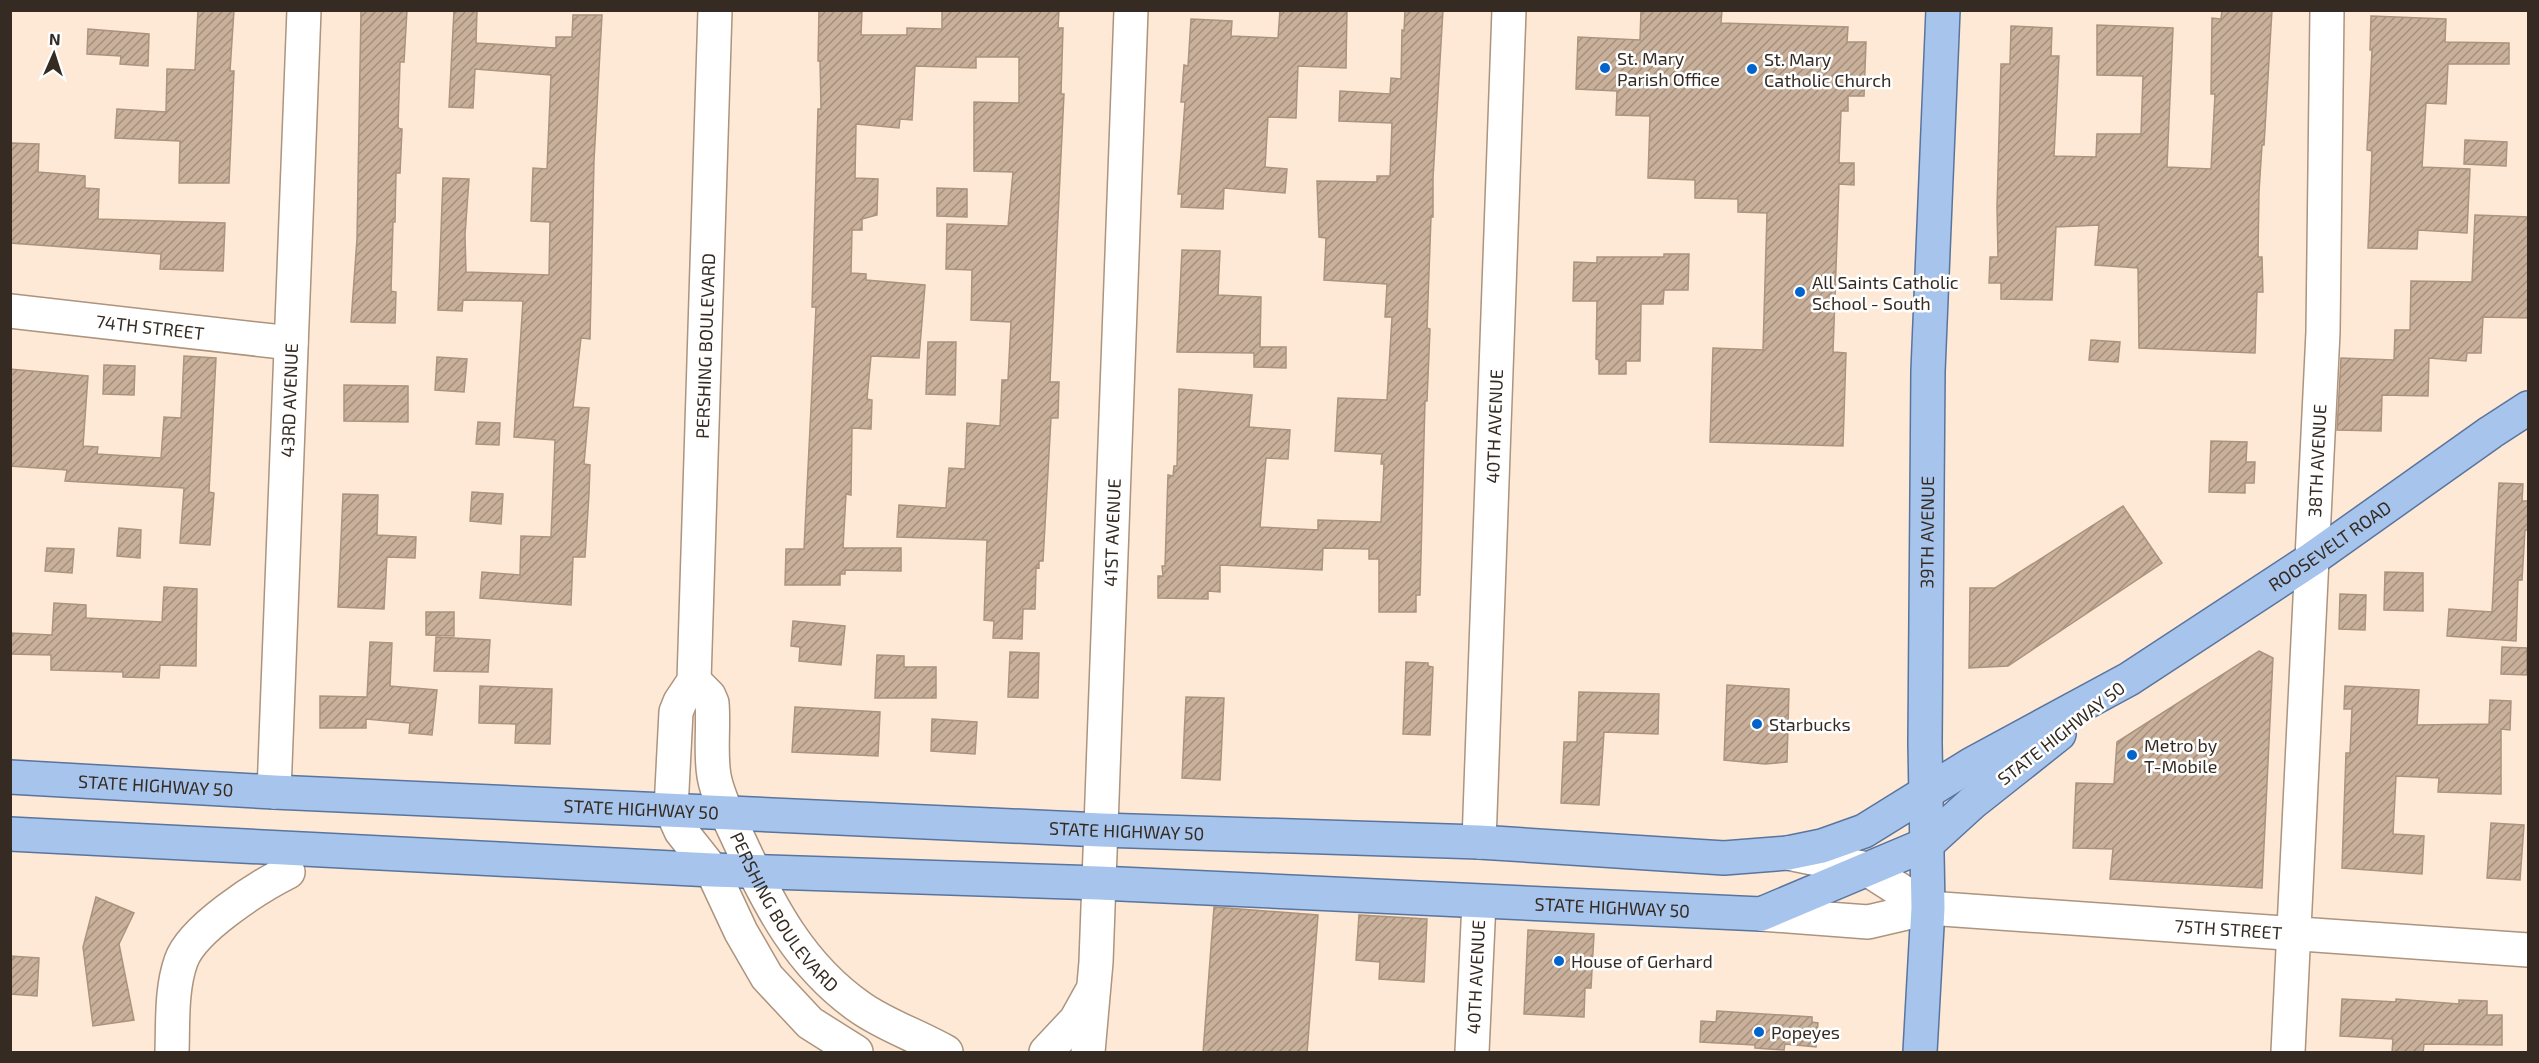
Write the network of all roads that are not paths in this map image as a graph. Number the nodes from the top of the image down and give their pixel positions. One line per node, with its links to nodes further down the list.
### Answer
1 (304, 10): 8 (street, 43RD AVENUE)
2 (715, 10): 12 (street, PERSHING BOULEVARD)
3 (1131, 10): 18 (street, 41ST AVENUE)
4 (1509, 10): 20 (street, 40TH AVENUE)
5 (1943, 10): 15 (main road, 39TH AVENUE)
6 (2327, 10): 10 (street, 38TH AVENUE)
7 (10, 311): 8 (street, 74TH STREET)
8 (291, 343): 14 (street, 43RD AVENUE)
9 (2529, 408): 10 (main road, ROOSEVELT ROAD)
10 (2312, 559): 11 (main road, ROOSEVELT ROAD); 31 (street, 38TH AVENUE)
11 (2129, 679): 15 (main road, STATE HIGHWAY 50); 21 (main road, STATE HIGHWAY 50)
12 (694, 681): 16 (street); 17 (street, PERSHING BOULEVARD)
13 (10, 777): 14 (main road, STATE HIGHWAY 50)
14 (274, 792): 16 (main road, STATE HIGHWAY 50)
15 (1925, 795): 21 (main road, 39TH AVENUE); 22 (main road, STATE HIGHWAY 50)
16 (671, 809): 17 (main road, STATE HIGHWAY 50); 24 (street)
17 (726, 811): 18 (main road, STATE HIGHWAY 50); 26 (street, PERSHING BOULEVARD)
18 (1101, 830): 20 (main road, STATE HIGHWAY 50); 27 (street, 41ST AVENUE)
19 (10, 834): 24 (main road, STATE HIGHWAY 50)
20 (1479, 842): 22 (main road, STATE HIGHWAY 50)
21 (1927, 844): 23 (main road, STATE HIGHWAY 50); 29 (main road, 39TH AVENUE)
22 (1788, 853): 23 (street, 75TH STREET)
23 (1867, 869): 29 (street, 75TH STREET); 30 (main road, STATE HIGHWAY 50)
24 (712, 870): 26 (main road, STATE HIGHWAY 50); 35 (street)
25 (288, 872): 34 (street)
26 (753, 872): 27 (main road, STATE HIGHWAY 50); 36 (street, PERSHING BOULEVARD)
27 (1099, 883): 28 (main road, STATE HIGHWAY 50); 33 (street, 41ST AVENUE)
28 (1479, 902): 30 (main road, STATE HIGHWAY 50); 39 (street, 40TH AVENUE)
29 (1928, 908): 30 (street, 75TH STREET); 31 (street, 75TH STREET); 40 (main road, 39TH AVENUE)
30 (1761, 914)
31 (2292, 934): 32 (street, 75TH STREET); 41 (street, 38TH AVENUE)
32 (2529, 950)
33 (1093, 989): 37 (street); 38 (street, 41ST AVENUE)
34 (172, 1053)
35 (856, 1053)
36 (946, 1053)
37 (1046, 1053)
38 (1088, 1053)
39 (1472, 1053)
40 (1920, 1053)
41 (2288, 1053)

